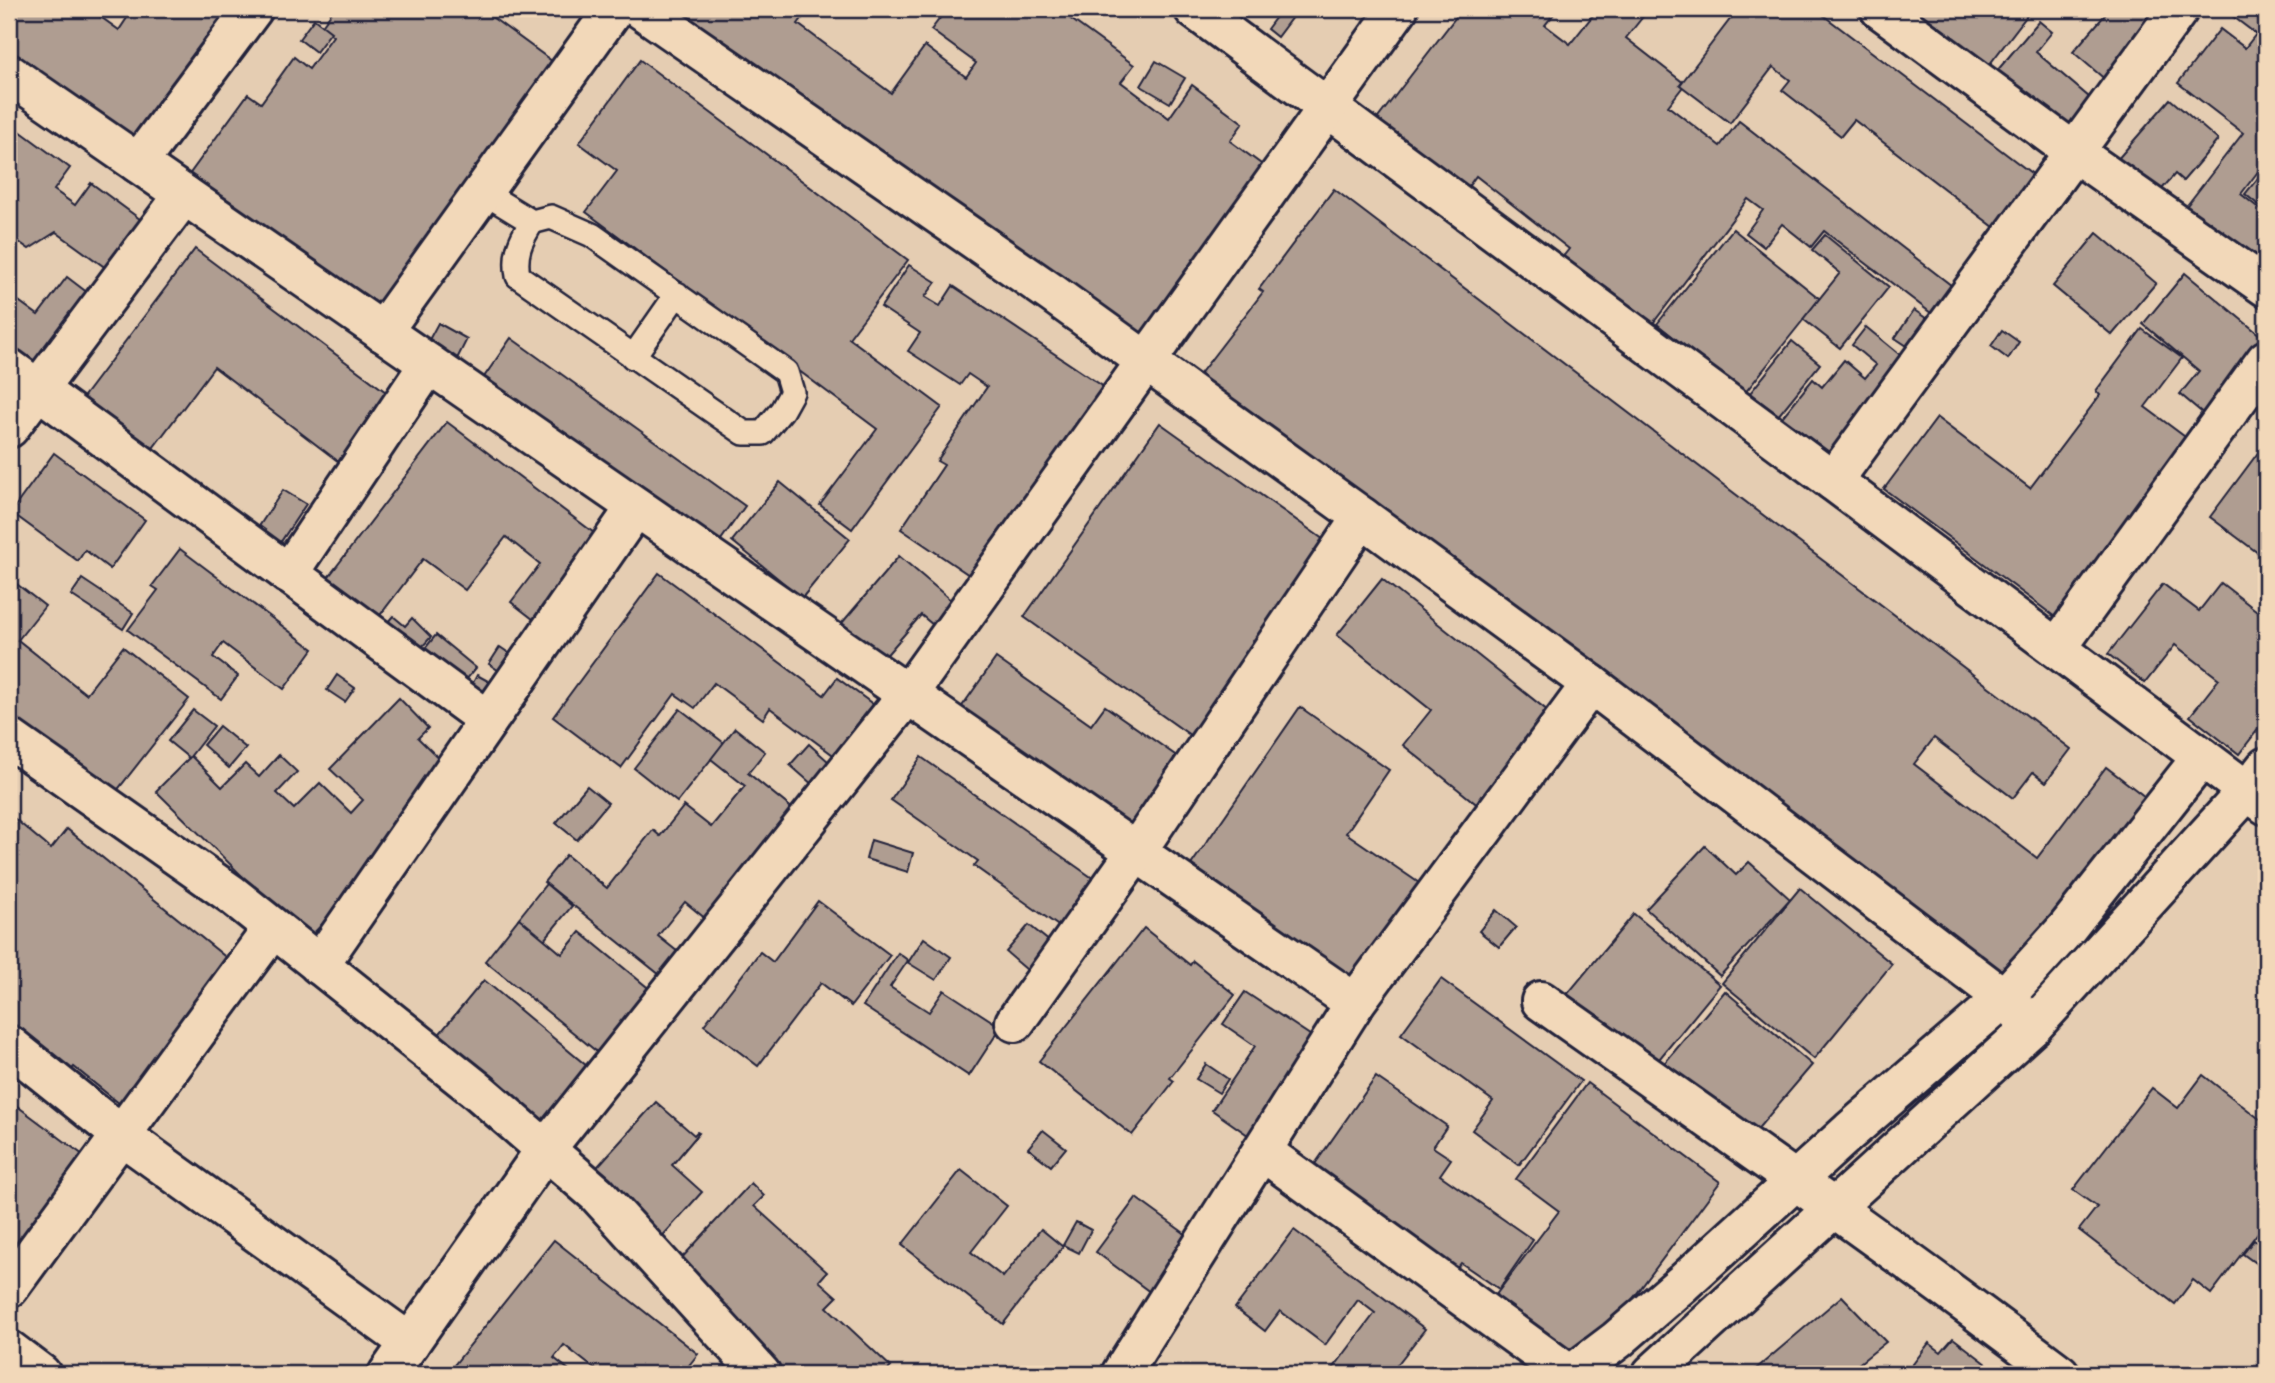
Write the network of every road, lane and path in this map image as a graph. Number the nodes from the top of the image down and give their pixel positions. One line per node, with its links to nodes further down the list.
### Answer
1 (253, 9): 11 (street)
2 (614, 9): 12 (street)
3 (641, 9): 19 (street)
4 (1194, 9): 9 (street)
5 (1398, 9): 9 (street)
6 (1880, 9): 10 (street)
7 (2179, 9): 10 (street)
8 (9, 74): 11 (street)
9 (1328, 108): 19 (street); 24 (street)
10 (2074, 152): 15 (street); 24 (street)
11 (138, 163): 13 (street)
12 (483, 192): 14 (lane); 17 (street)
13 (184, 195): 17 (street); 22 (street)
14 (532, 222): 16 (lane); 18 (lane)
15 (2266, 287)
16 (677, 294): 18 (lane); 18 (lane)
17 (382, 332): 21 (street)
18 (633, 358)
19 (1146, 360): 26 (street); 30 (street)
20 (2266, 360): 28 (street)
21 (429, 364): 25 (street); 27 (street)
22 (23, 379): 23 (street); 27 (street)
23 (9, 428)
24 (1833, 481): 28 (street)
25 (636, 507): 30 (street); 31 (street)
26 (1362, 517): 29 (street); 35 (street)
27 (288, 574): 31 (street)
28 (2057, 648): 33 (street)
29 (1591, 684): 38 (street); 40 (street)
30 (908, 694): 35 (street); 45 (street)
31 (488, 720): 37 (street)
32 (9, 738): 36 (street)
33 (2202, 757): 34 (street); 38 (street)
34 (2260, 788): 42 (street)
35 (1136, 852): 40 (street); 41 (street)
36 (273, 928): 37 (street); 44 (street)
37 (319, 965): 45 (street)
38 (2004, 998): 42 (street); 47 (street)
39 (1541, 1001): 47 (street)
40 (1355, 1003): 46 (street)
41 (1015, 1022)
42 (2032, 1026): 48 (street)
43 (9, 1045): 44 (street)
44 (121, 1135): 49 (street); 50 (street)
45 (545, 1150): 50 (street); 54 (street)
46 (1262, 1151): 55 (street); 56 (street)
47 (1796, 1181): 48 (street); 56 (street)
48 (1834, 1210): 57 (street); 58 (street)
49 (9, 1288)
50 (410, 1343): 53 (street)
51 (9, 1350): 52 (street)
52 (41, 1374)
53 (388, 1374)
54 (761, 1374)
55 (1121, 1374)
56 (1570, 1374)
57 (1651, 1374)
58 (2060, 1374)

